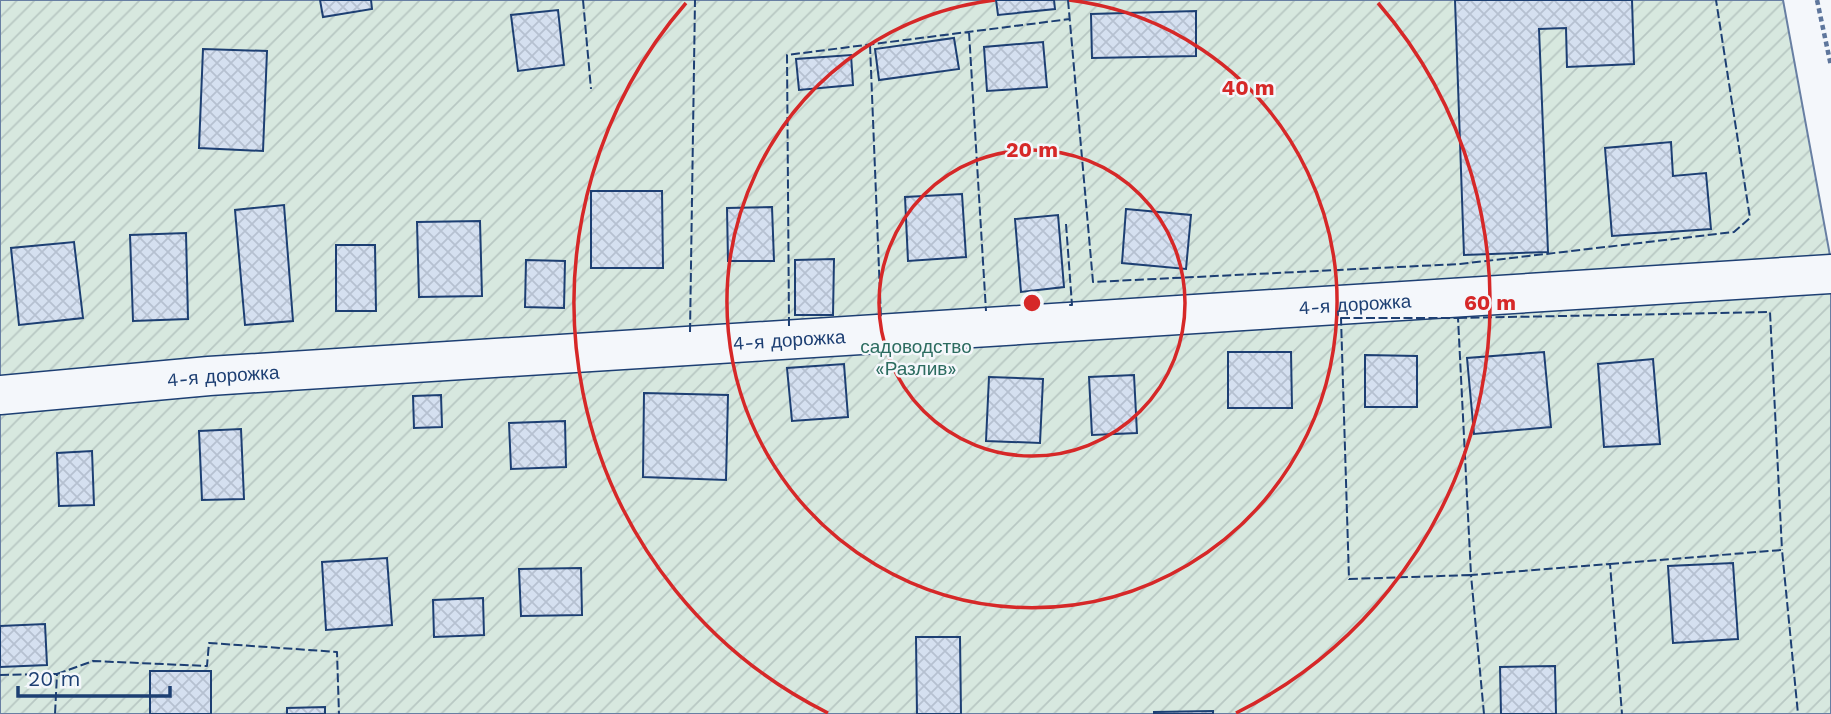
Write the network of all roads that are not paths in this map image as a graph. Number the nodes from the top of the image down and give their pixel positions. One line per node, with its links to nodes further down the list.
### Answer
1 (1831, 274): 2 (street, 4-я дорожка)
2 (0, 395)

